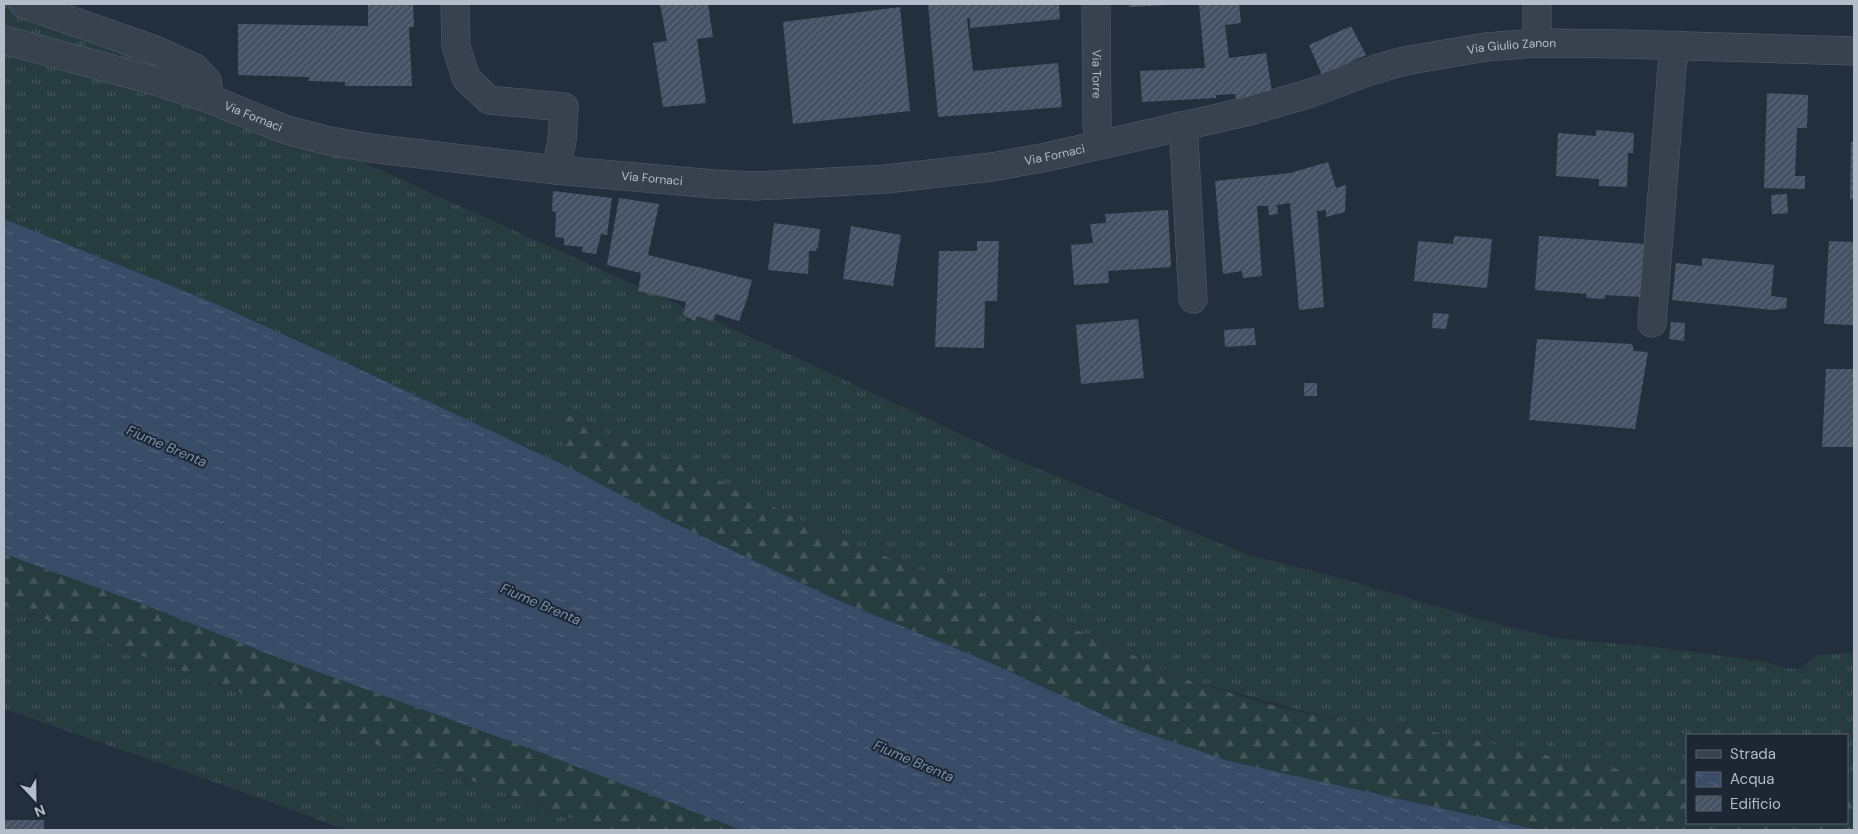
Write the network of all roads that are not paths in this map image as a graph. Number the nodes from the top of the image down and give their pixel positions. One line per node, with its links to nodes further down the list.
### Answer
1 (24, 4): 9 (street, Via Fornaci)
2 (455, 4): 12 (street)
3 (1096, 4): 11 (street, Via Torre)
4 (1537, 4): 6 (street)
5 (4, 40): 9 (street, Via Fornaci)
6 (1537, 43): 7 (street, Via Giulio Zanon); 10 (street, Via Giulio Zanon)
7 (1676, 45): 8 (street, Via Giulio Zanon); 14 (street)
8 (1854, 50)
9 (210, 99): 12 (street, Via Fornaci)
10 (1180, 126): 11 (street, Via Giulio Zanon); 13 (street)
11 (1101, 144): 12 (street, Via Fornaci)
12 (556, 170)
13 (1193, 299)
14 (1652, 323)

